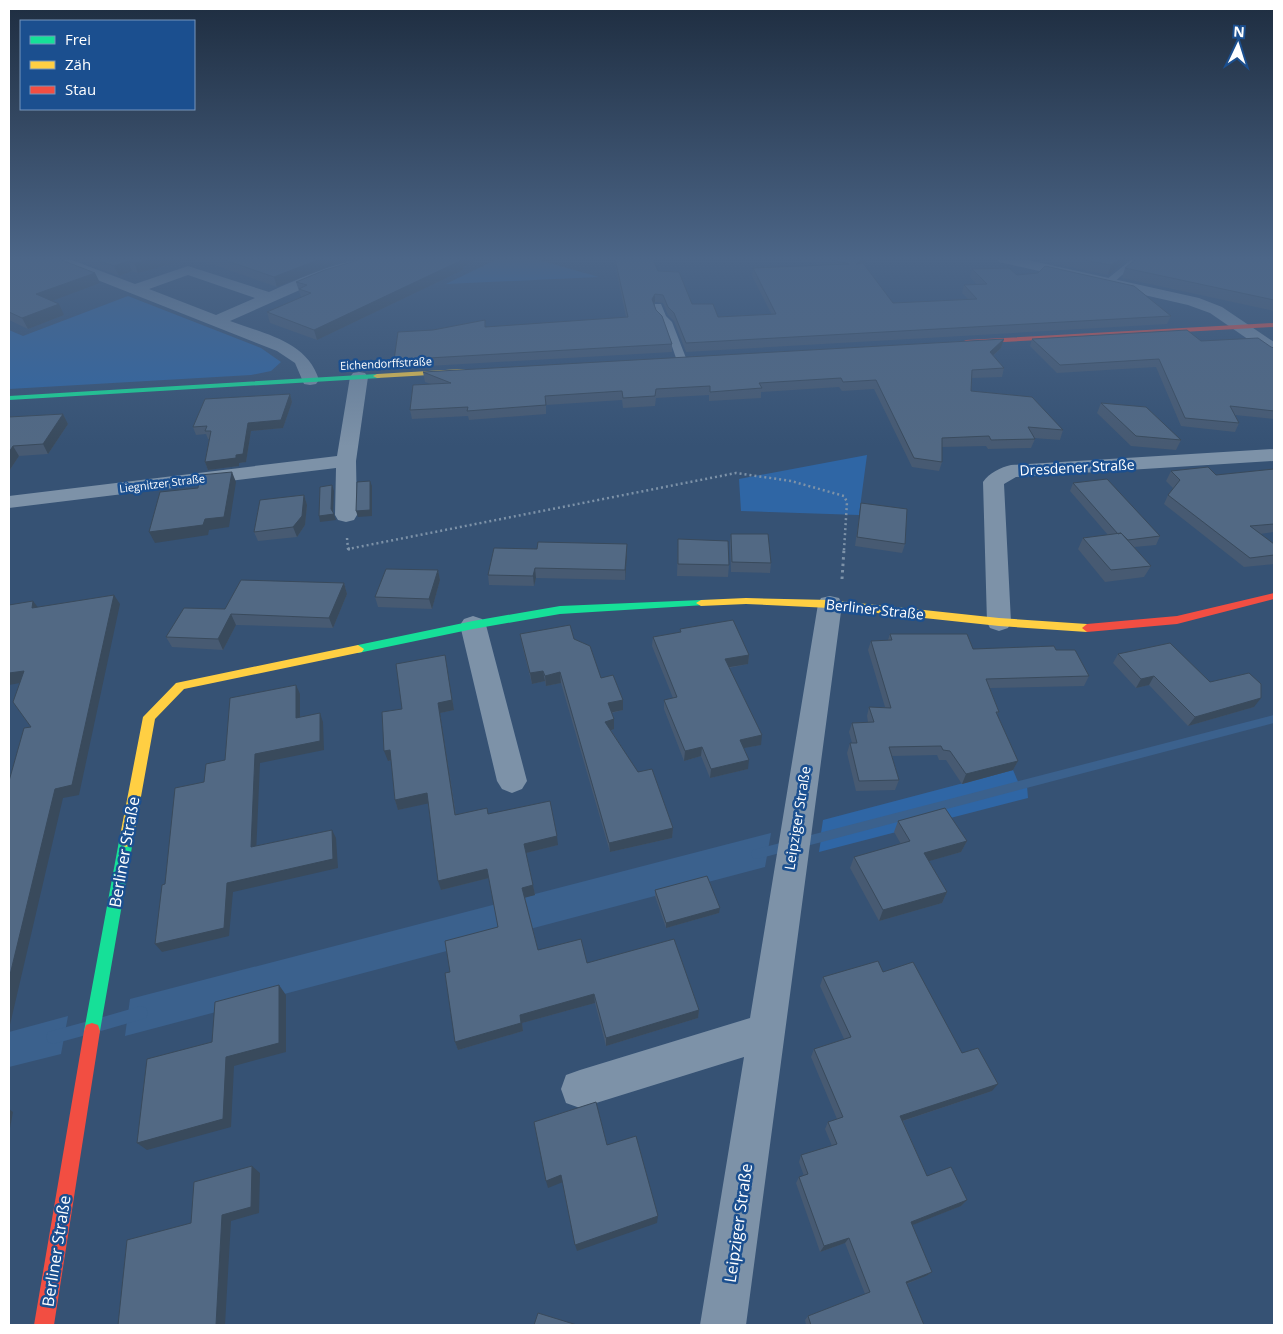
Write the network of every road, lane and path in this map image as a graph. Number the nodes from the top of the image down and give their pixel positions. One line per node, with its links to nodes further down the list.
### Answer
1 (216, 321): 11 (street)
2 (667, 321): 8 (lane)
3 (1234, 321): 5 (street)
4 (1274, 325): 5 (street)
5 (1241, 326): 6 (street); 7 (street)
6 (950, 343)
7 (1274, 349)
8 (681, 358)
9 (476, 370): 10 (street, Eichendorffstraße)
10 (359, 377): 11 (street, Eichendorffstraße); 14 (street)
11 (310, 380): 12 (street, Eichendorffstraße)
12 (9, 398)
13 (1274, 455): 19 (street, Dresdener Straße)
14 (346, 461): 15 (street, Liegnitzer Straße); 16 (street)
15 (9, 502)
16 (346, 515): 18 (path)
17 (1274, 596): 19 (street, Berliner Straße)
18 (835, 605): 19 (street, Berliner Straße); 20 (street, Berliner Straße); 22 (street, Leipziger Straße)
19 (999, 622)
20 (473, 625): 21 (street); 24 (street, Berliner Straße)
21 (512, 781)
22 (766, 1032): 23 (street); 25 (street, Leipziger Straße)
23 (580, 1090)
24 (44, 1325)
25 (723, 1325)

